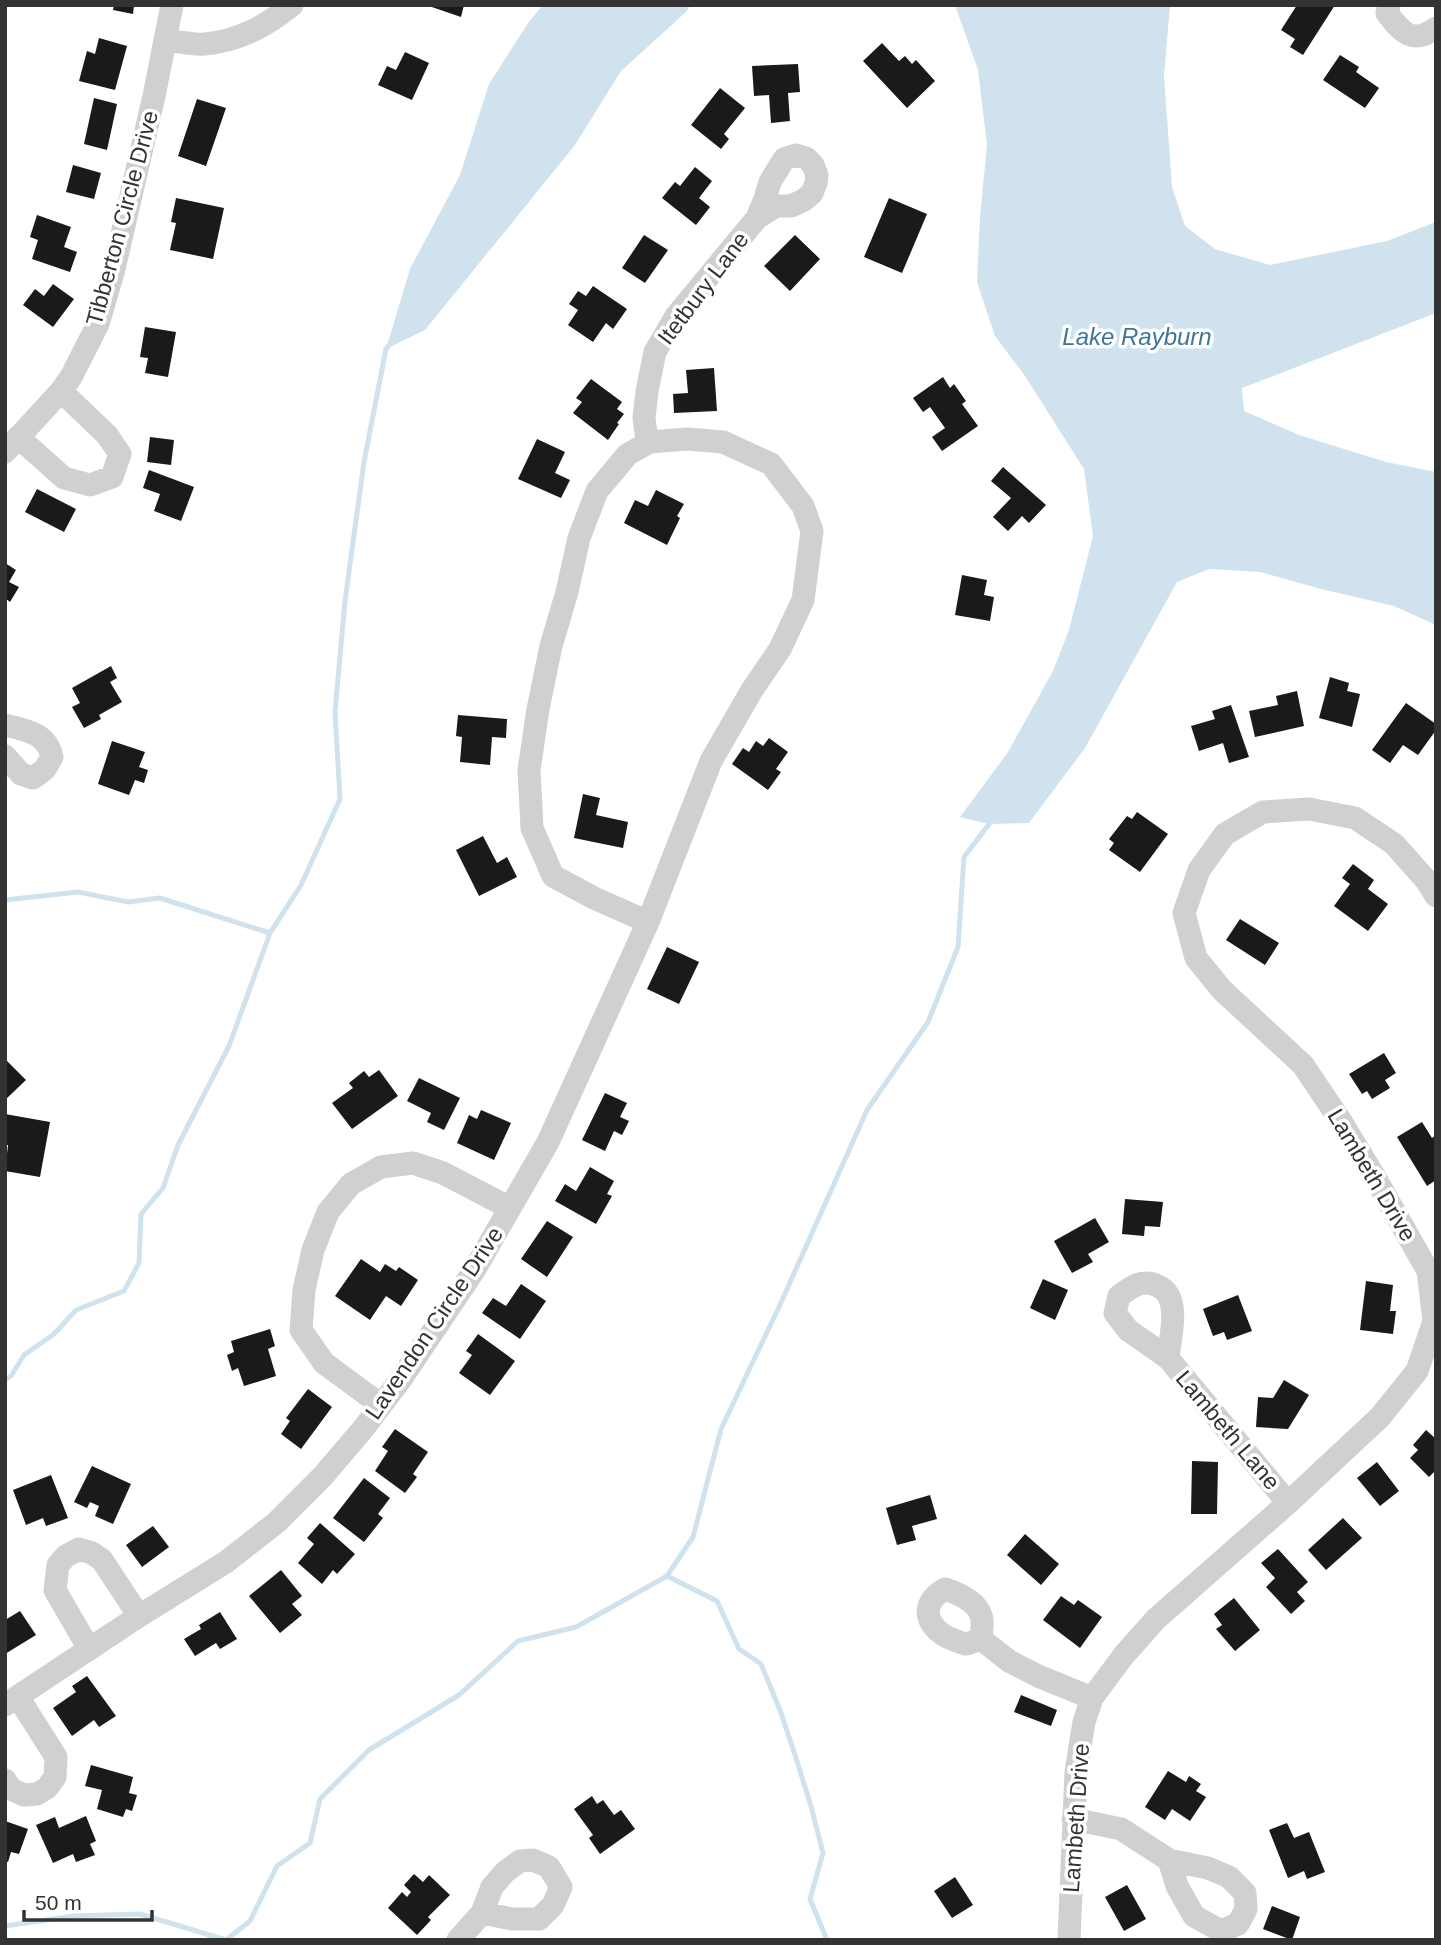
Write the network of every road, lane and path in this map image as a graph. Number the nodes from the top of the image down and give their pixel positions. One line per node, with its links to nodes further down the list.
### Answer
1 (172, 5): 5 (street, Tibberton Circle Drive)
2 (292, 5): 5 (street)
3 (1389, 5): 4 (street)
4 (1436, 28)
5 (166, 40): 7 (street, Tibberton Circle Drive)
6 (757, 218): 8 (street, Itetbury Lane)
7 (61, 391): 9 (street, Tibberton Circle Drive); 9 (street)
8 (650, 442): 13 (street); 13 (street, Lavendon Circle Drive)
9 (12, 444)
10 (5, 725): 11 (street)
11 (5, 756)
12 (1436, 895): 17 (street, Lambeth Drive)
13 (648, 922): 14 (street, Lavendon Circle Drive)
14 (510, 1208): 16 (street, Lavendon Circle Drive); 16 (street)
15 (1168, 1358): 17 (street, Lambeth Lane)
16 (381, 1405): 18 (street, Lavendon Circle Drive)
17 (1288, 1503): 21 (street, Lambeth Drive)
18 (139, 1616): 20 (street, Lavendon Circle Drive); 20 (street)
19 (981, 1639): 21 (street)
20 (89, 1649): 22 (street, Lavendon Circle Drive)
21 (1092, 1698): 24 (street, Lambeth Drive)
22 (12, 1701): 23 (street)
23 (5, 1780)
24 (1073, 1819): 25 (street); 28 (street, Lambeth Drive)
25 (1168, 1860)
26 (482, 1913): 27 (street)
27 (458, 1940)
28 (1069, 1940)

